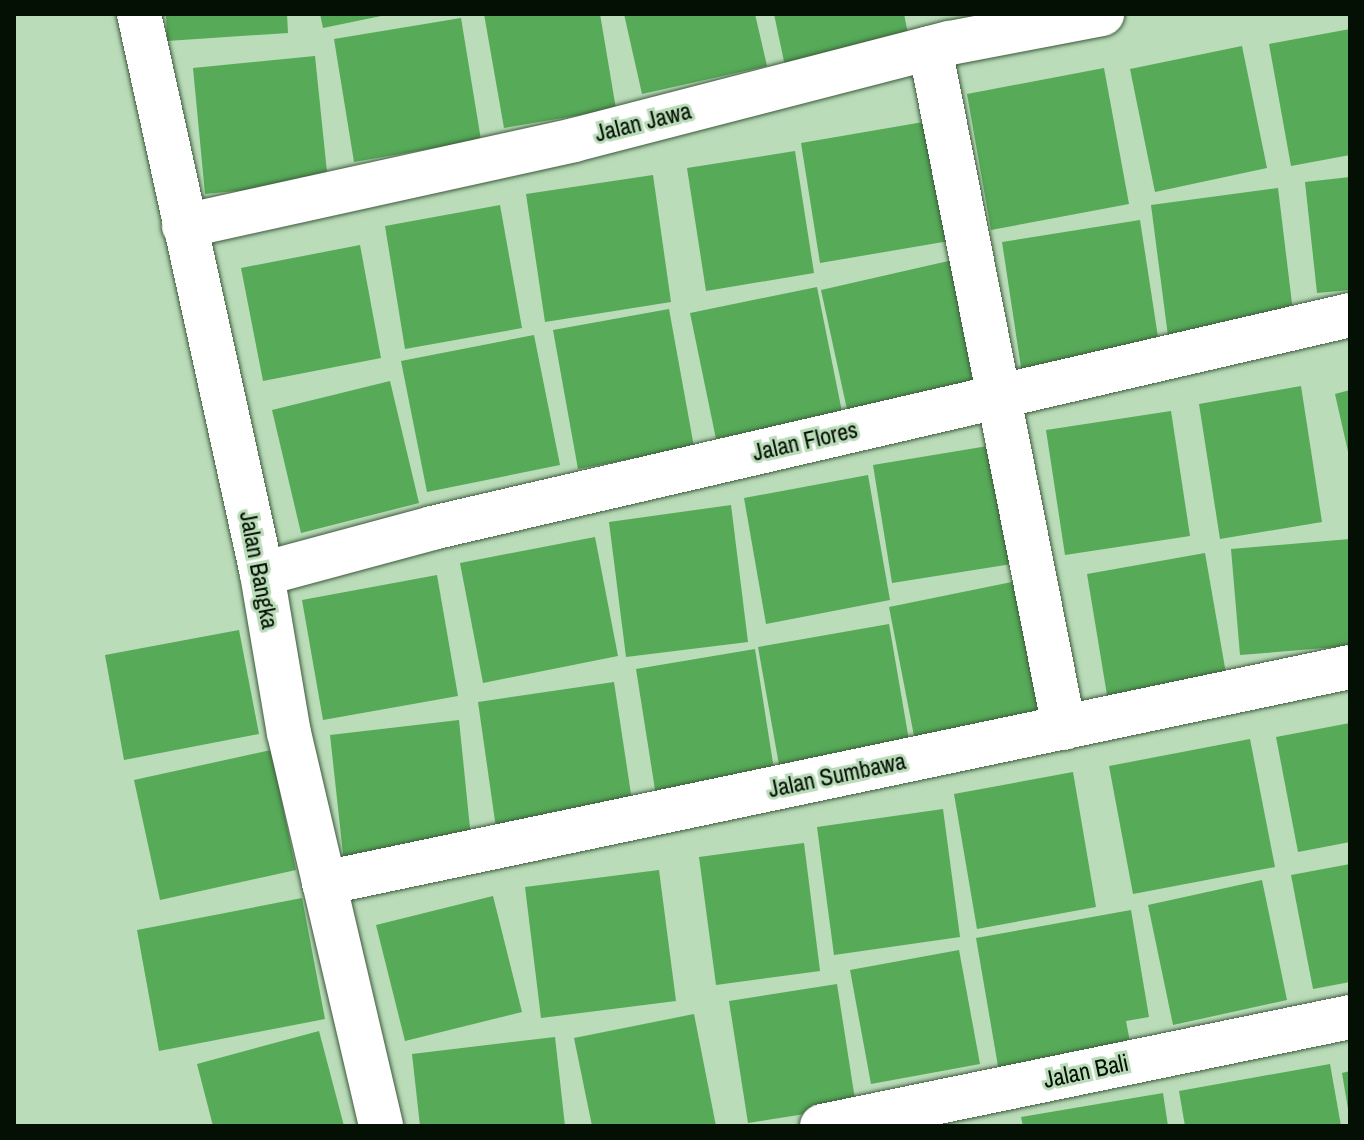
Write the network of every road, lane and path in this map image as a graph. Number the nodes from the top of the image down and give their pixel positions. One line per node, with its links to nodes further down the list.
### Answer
1 (139, 14): 4 (street, Jalan Bangka)
2 (1102, 14): 3 (street, Jalan Jawa)
3 (942, 35): 4 (street, Jalan Jawa); 6 (street)
4 (184, 226): 7 (street, Jalan Bangka)
5 (1350, 315): 6 (street, Jalan Flores)
6 (1001, 396): 7 (street, Jalan Flores); 9 (street)
7 (262, 574): 10 (street, Jalan Bangka)
8 (1350, 667): 9 (street, Jalan Sumbawa)
9 (1064, 728): 10 (street, Jalan Sumbawa)
10 (324, 883): 12 (street, Jalan Bangka)
11 (1350, 1017): 13 (street, Jalan Bali)
12 (381, 1126)
13 (822, 1126)

